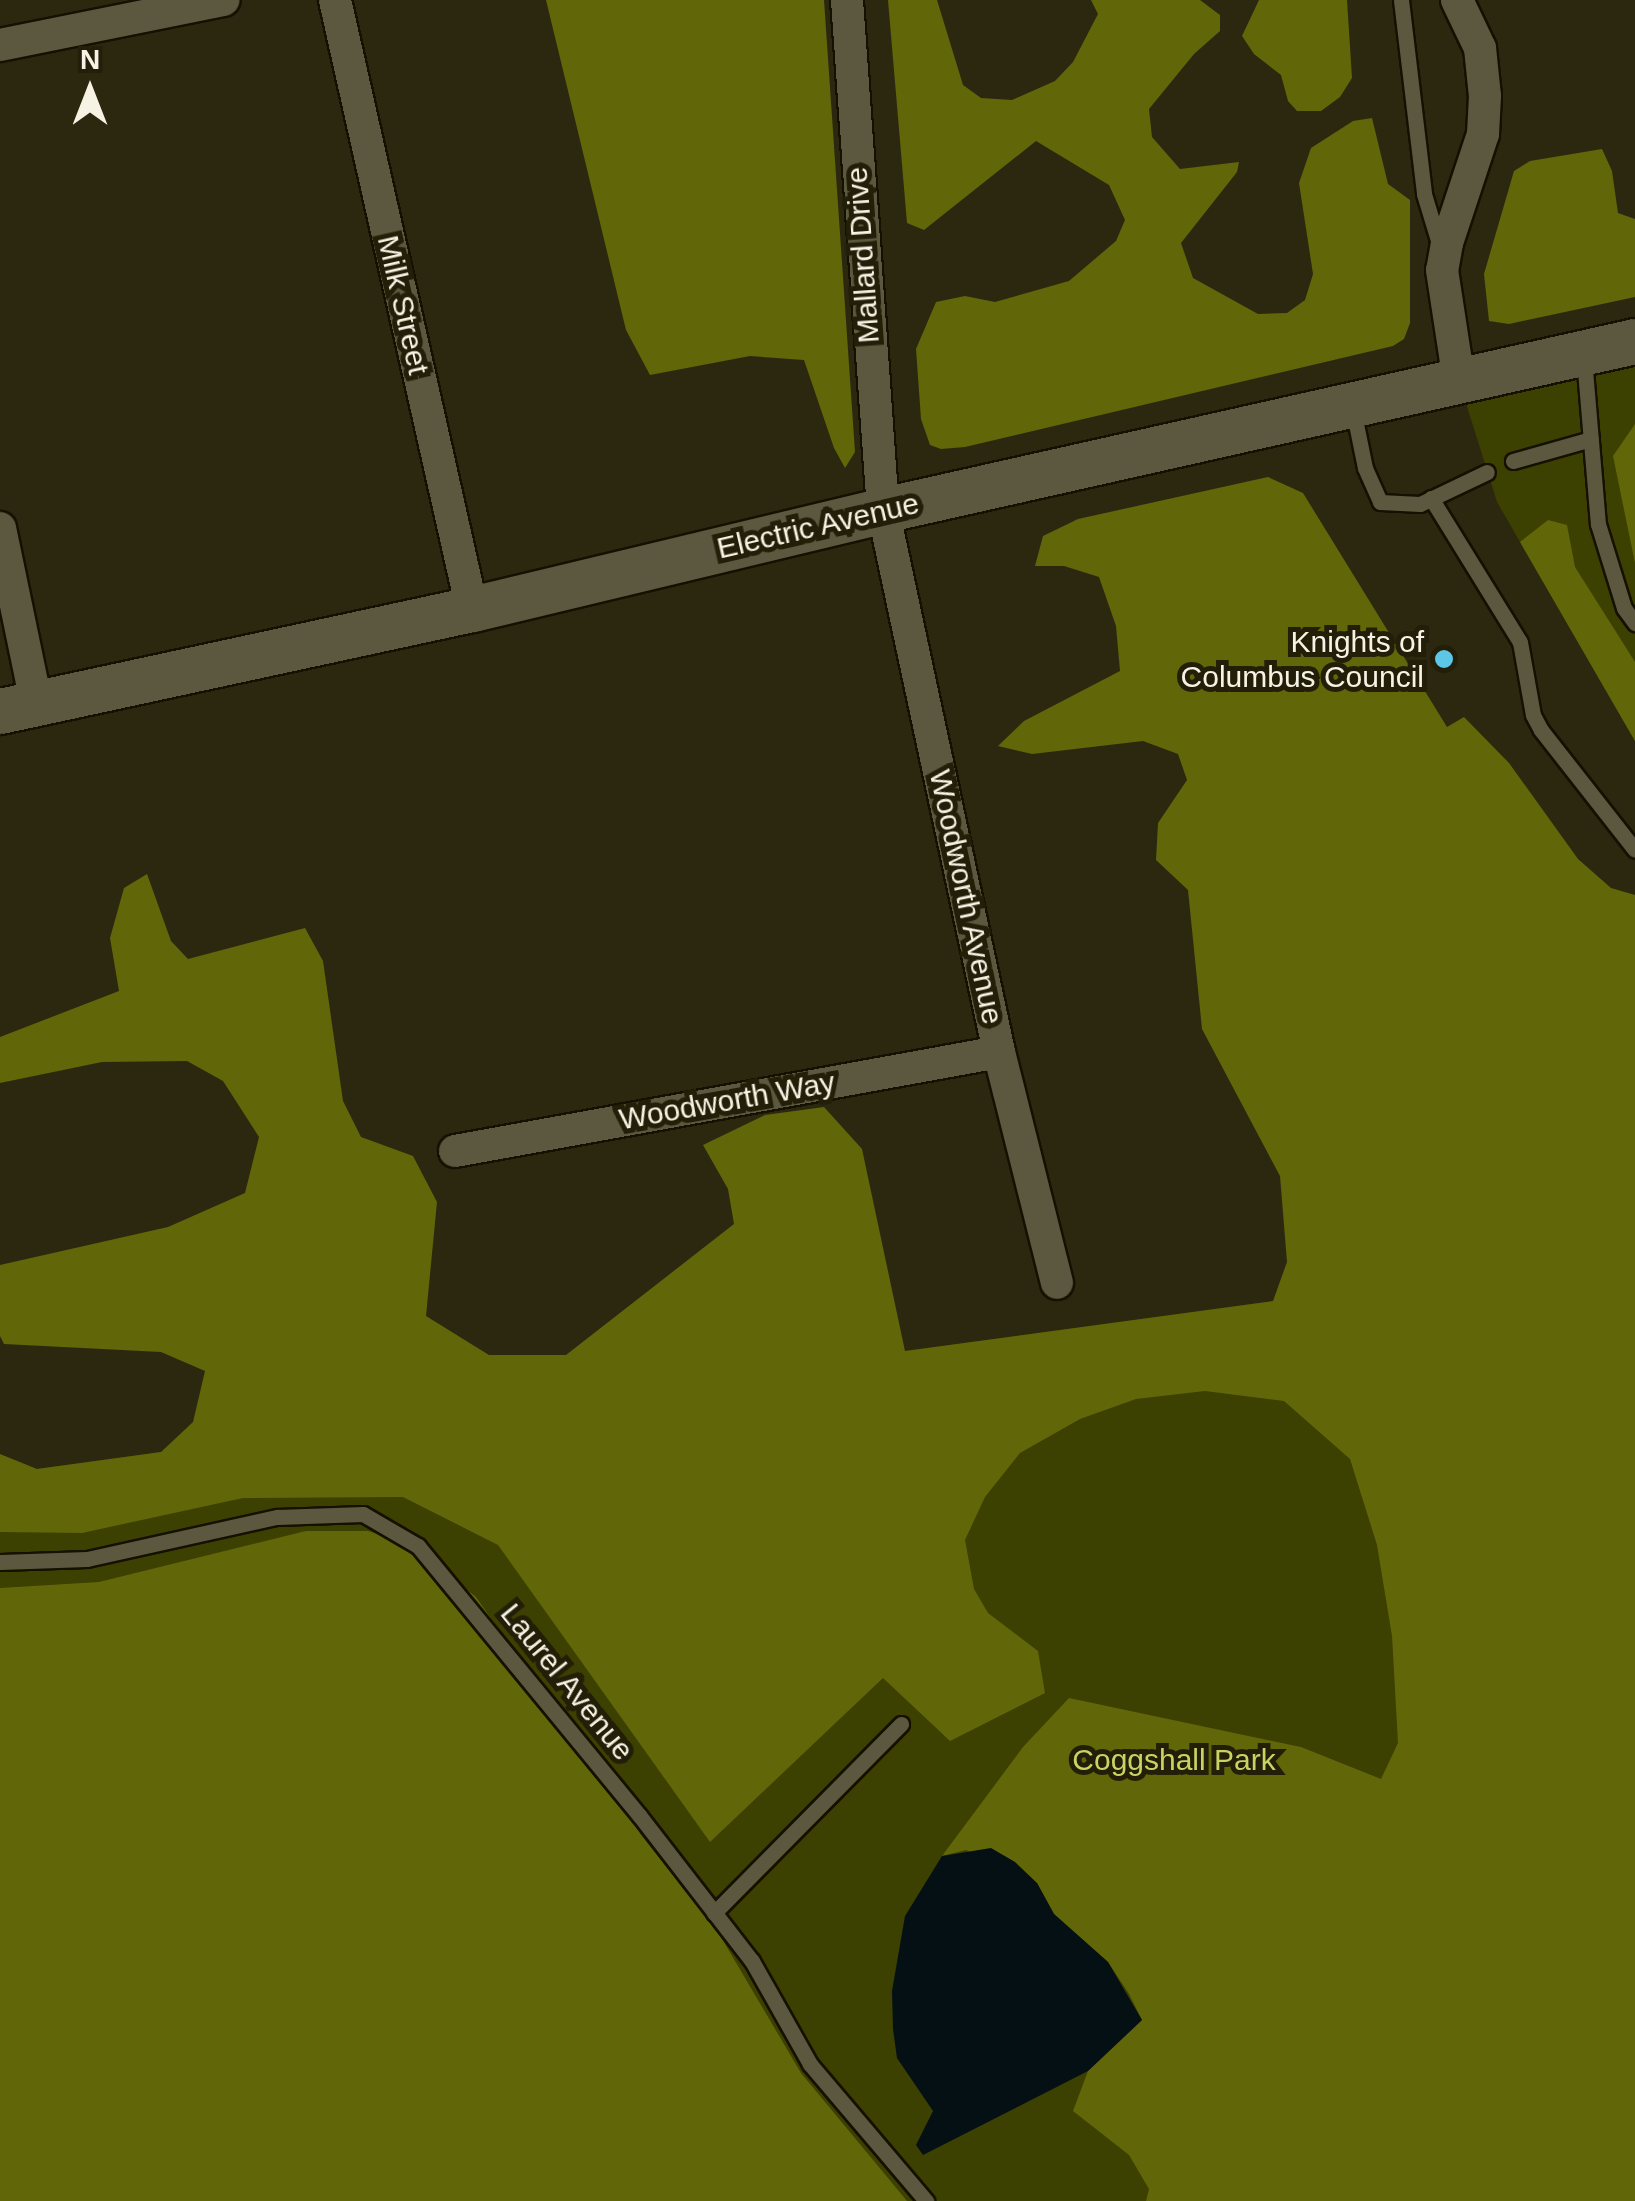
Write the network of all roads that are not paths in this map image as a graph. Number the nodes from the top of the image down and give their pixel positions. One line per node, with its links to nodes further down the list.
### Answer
1 (224, 0): 6 (street)
2 (335, 0): 18 (street, Milk Street)
3 (846, 0): 16 (street, Mallard Drive)
4 (1402, 0): 7 (lane)
5 (1457, 0): 7 (street)
6 (0, 45)
7 (1444, 255): 10 (street)
8 (1635, 341): 9 (main road, Electric Avenue)
9 (1584, 354): 10 (main road, Electric Avenue); 12 (lane)
10 (1459, 381): 11 (main road, Electric Avenue)
11 (1352, 405): 15 (lane); 16 (main road, Electric Avenue)
12 (1591, 438): 13 (lane); 19 (lane)
13 (1514, 461)
14 (1487, 472): 15 (lane)
15 (1432, 498): 21 (lane)
16 (883, 510): 18 (main road, Electric Avenue); 22 (street, Woodworth Avenue)
17 (0, 528): 20 (street)
18 (472, 609): 20 (main road, Electric Avenue)
19 (1635, 623)
20 (18, 707)
21 (1635, 850)
22 (999, 1052): 23 (street, Woodworth Way); 24 (street, Woodworth Avenue)
23 (454, 1151)
24 (1057, 1283)
25 (0, 1562): 27 (lane, Laurel Avenue)
26 (901, 1724): 27 (lane)
27 (714, 1913): 28 (lane, Laurel Avenue)
28 (926, 2201)

